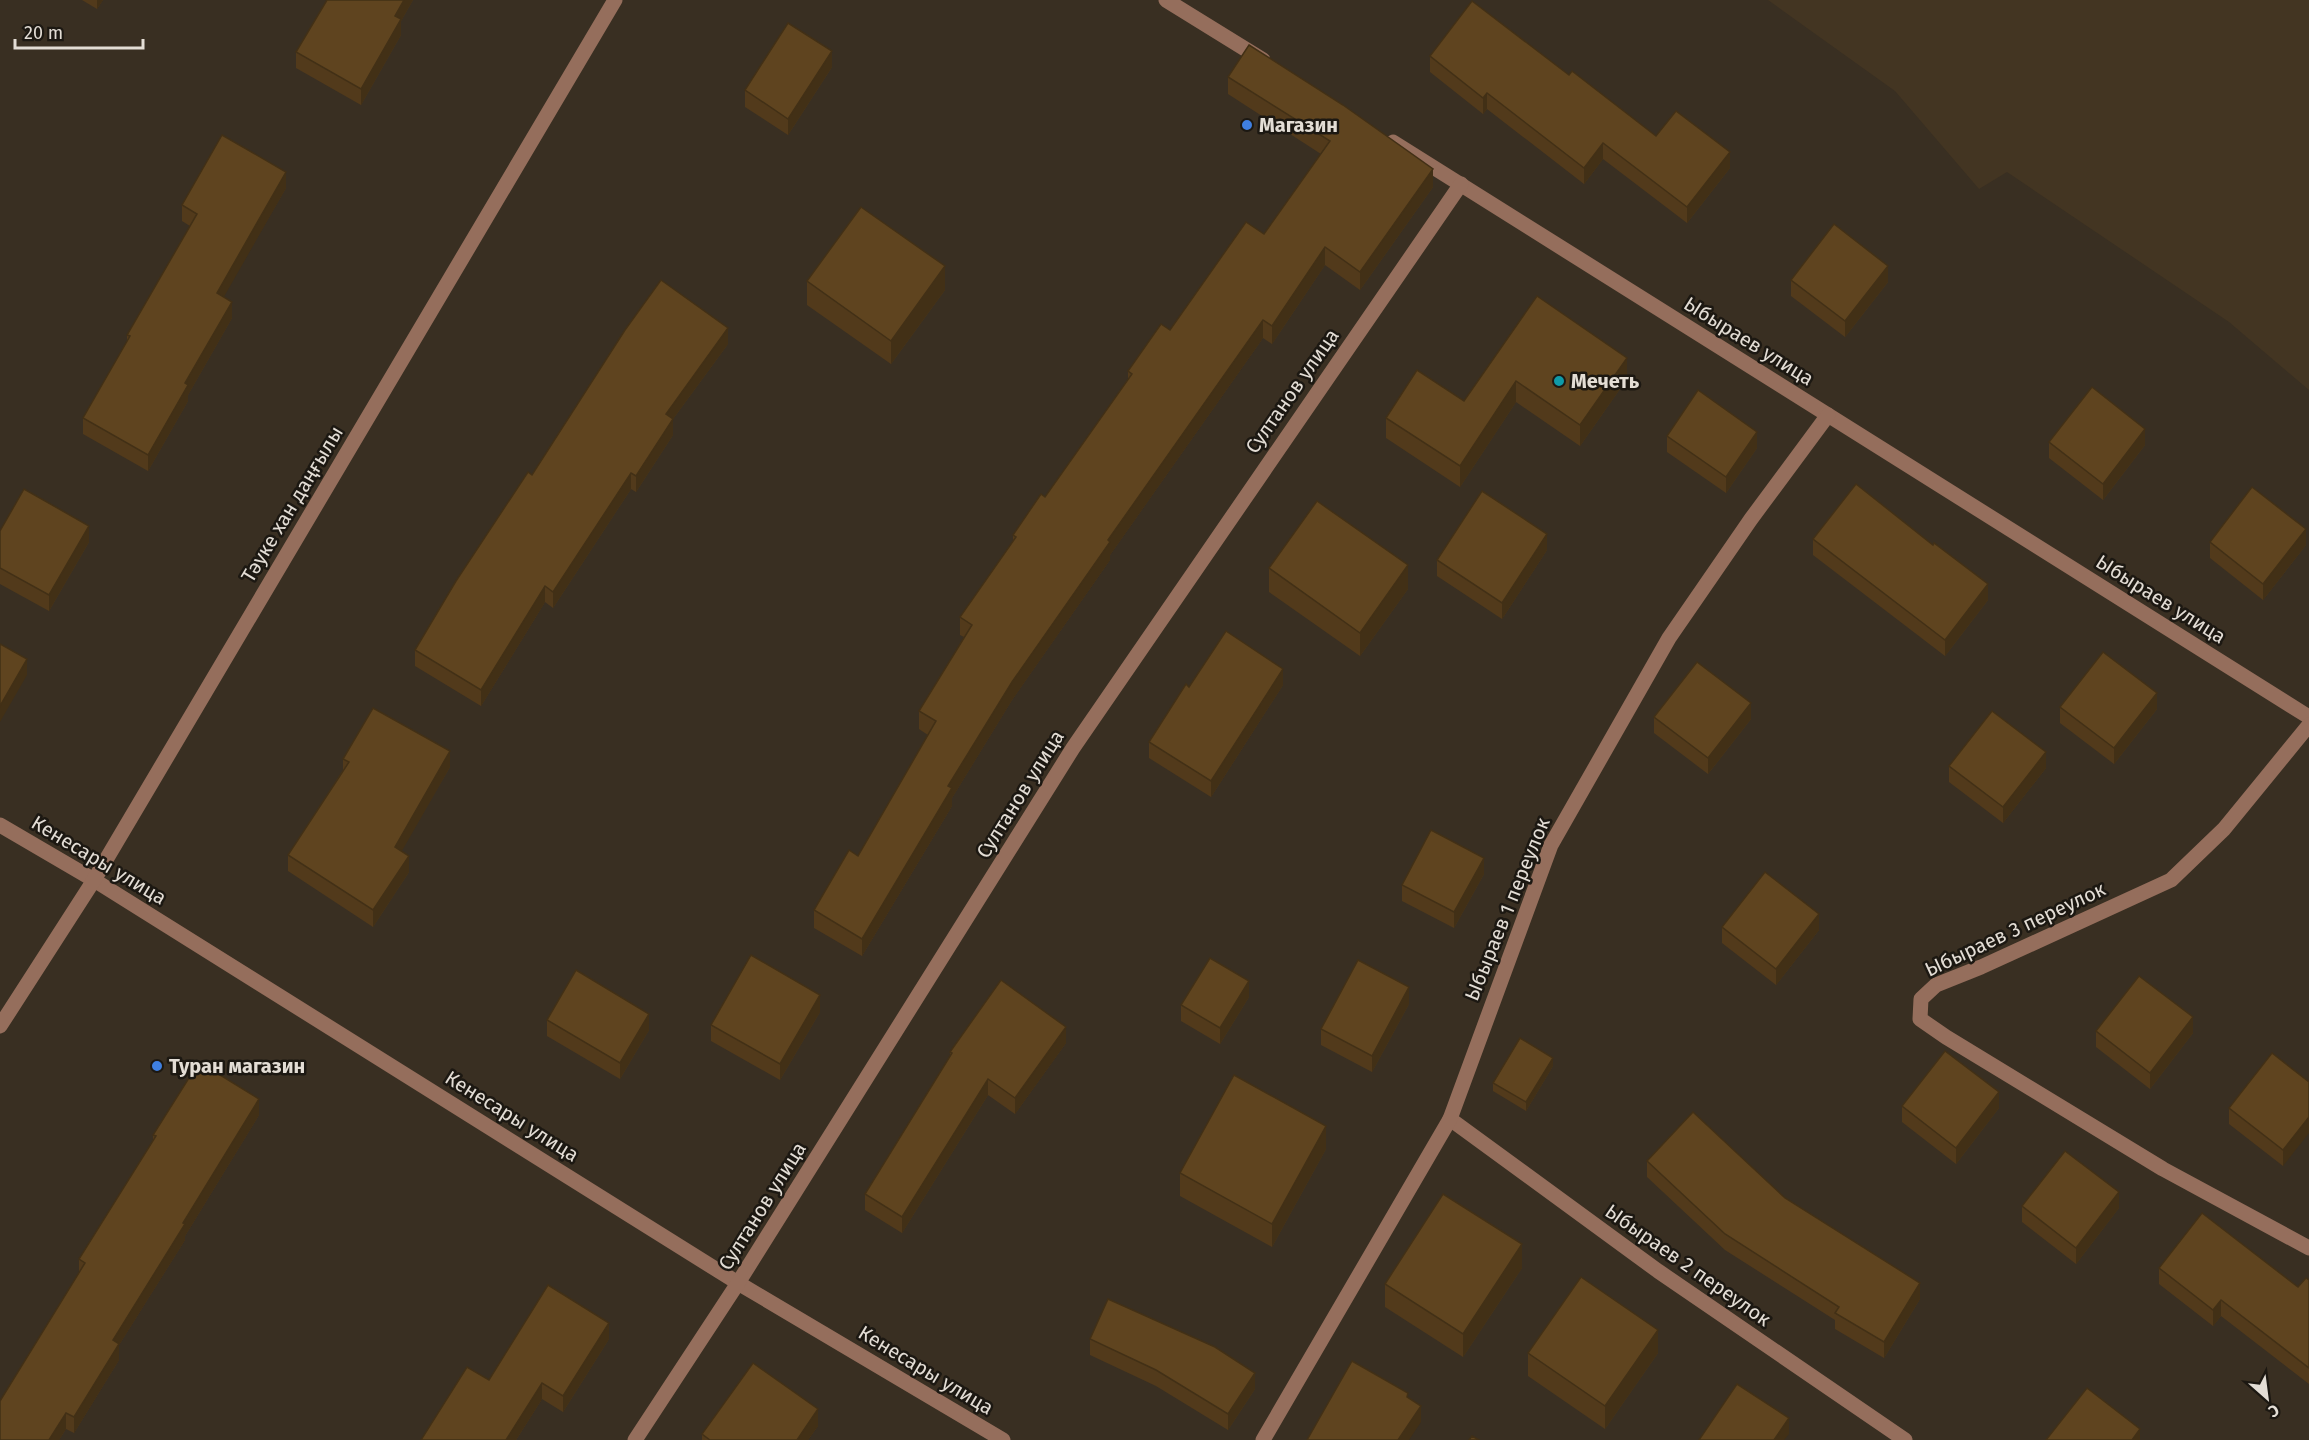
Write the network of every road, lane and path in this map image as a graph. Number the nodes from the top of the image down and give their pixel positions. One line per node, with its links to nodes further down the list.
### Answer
1 (615, 0): 10 (street, Тәуке хан даңғылы)
2 (1166, 0): 3 (street)
3 (1278, 70)
4 (1380, 134): 5 (street, Ыбыраев улица)
5 (1461, 184): 6 (street, Ыбыраев улица); 14 (street, Султанов улица)
6 (1828, 415): 7 (street, Ыбыраев улица); 12 (street, Ыбыраев 1 переулок)
7 (2309, 717)
8 (2309, 724): 13 (street, Ыбыраев 3 переулок)
9 (0, 825): 10 (street, Кенесары улица)
10 (94, 880): 11 (street, Тәуке хан даңғылы); 14 (street, Кенесары улица)
11 (0, 1026)
12 (1450, 1119): 17 (street, Ыбыраев 1 переулок); 18 (street, Ыбыраев 2 переулок)
13 (2309, 1248)
14 (738, 1283): 15 (street, Султанов улица); 16 (street, Кенесары улица)
15 (635, 1440)
16 (1003, 1440)
17 (1263, 1440)
18 (1905, 1440)

